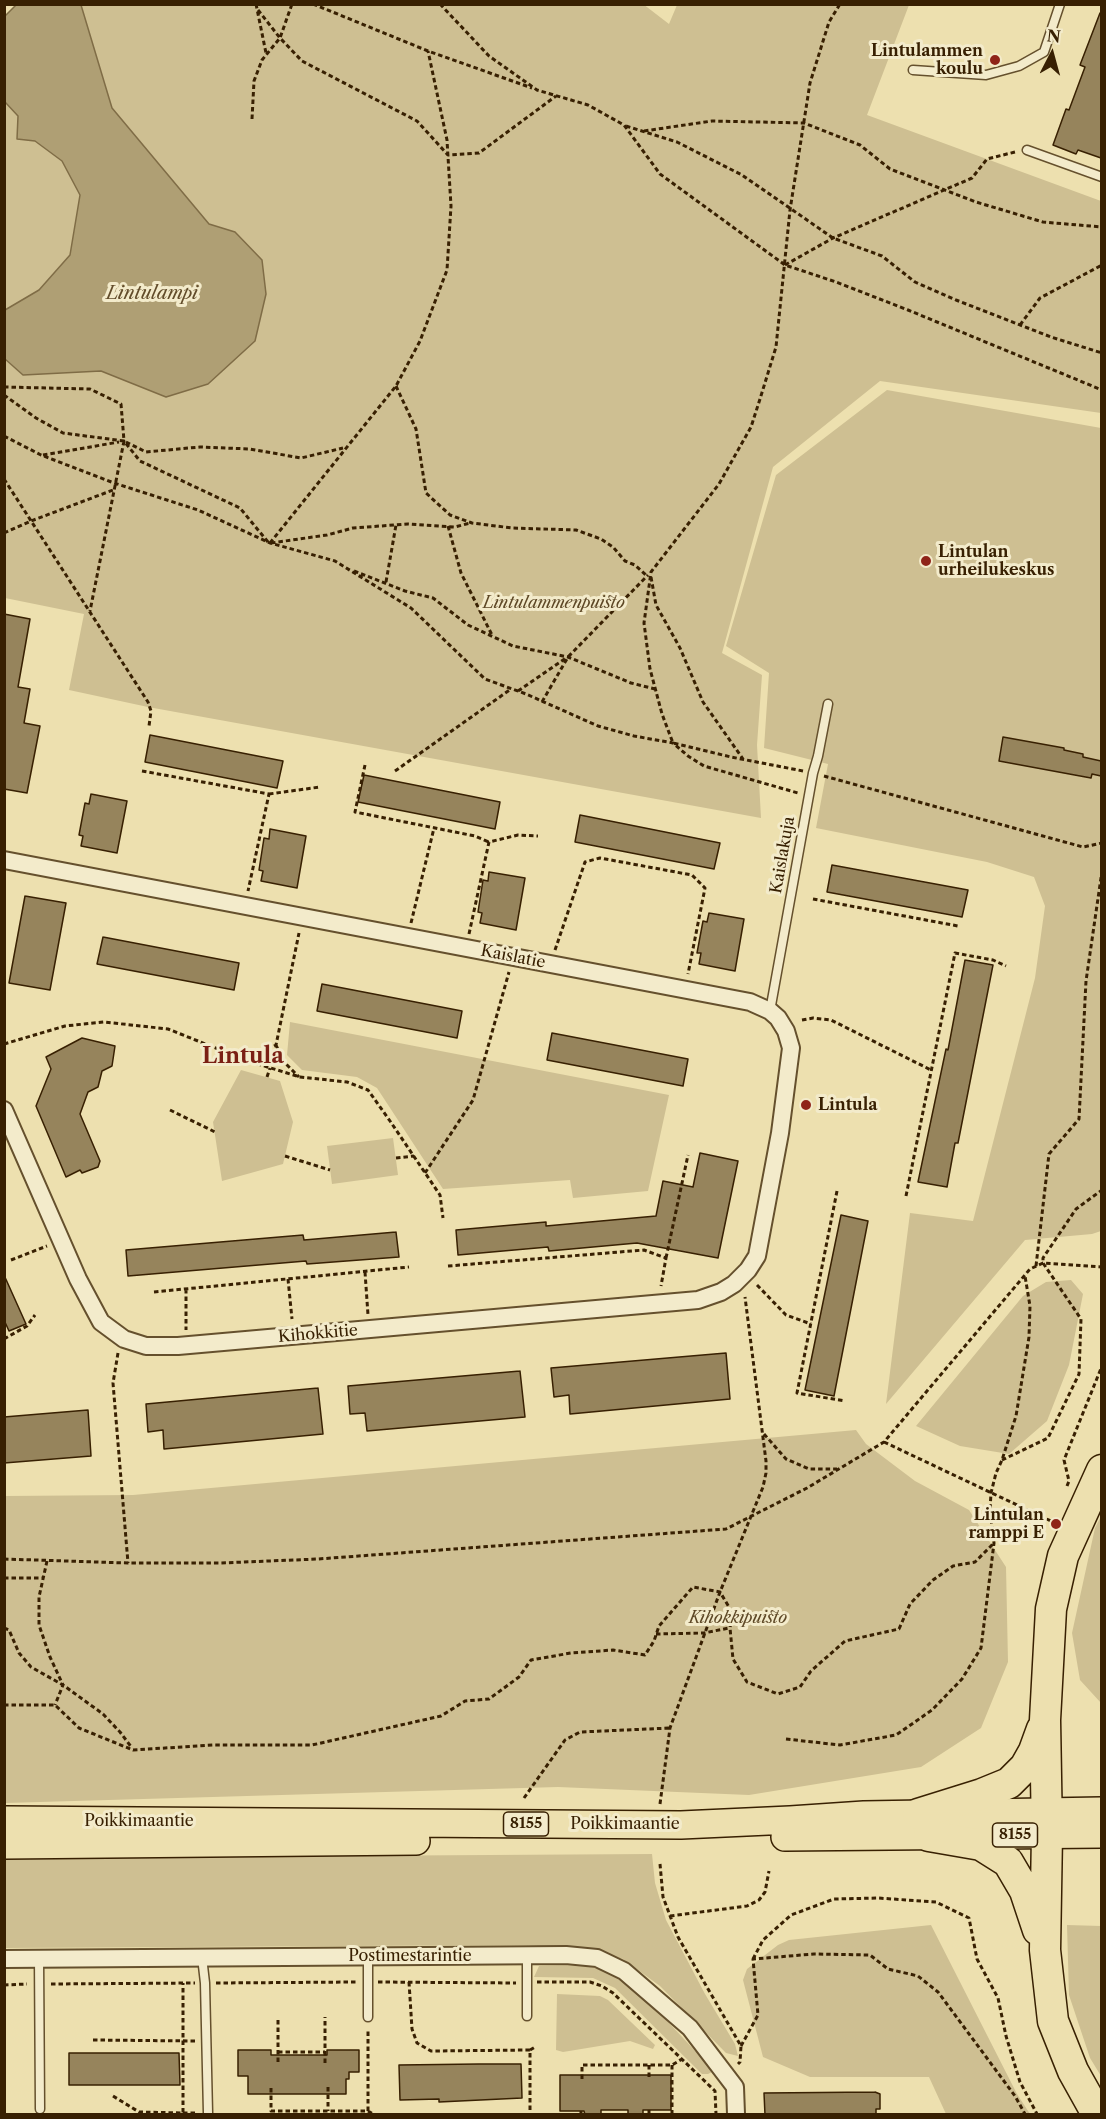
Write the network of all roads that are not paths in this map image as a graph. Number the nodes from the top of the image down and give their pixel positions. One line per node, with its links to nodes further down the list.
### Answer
1 (1060, 4): 2 (lane)
2 (913, 70)
3 (1027, 150): 4 (lane)
4 (1101, 177)
5 (828, 704): 7 (lane, Kaislakuja)
6 (4, 860): 7 (street, Kaislatie)
7 (770, 1011): 8 (street, Kihokkitie)
8 (4, 1110)
9 (1101, 1470): 10 (highway)
10 (1045, 1720): 13 (highway); 14 (highway)
11 (1101, 1811): 13 (main road, Poikkimaantie / 8155)
12 (4, 1820): 14 (main road, Poikkimaantie / 8155)
13 (1047, 1823): 14 (main road, Poikkimaantie / 8155); 15 (main road, Poikkimaantie / 8155); 17 (highway)
14 (924, 1825): 16 (main road, Poikkimaantie / 8155); 17 (highway)
15 (1101, 1834)
16 (4, 1845)
17 (1045, 1950): 28 (highway)
18 (368, 1956): 19 (street, Postimestarintie); 20 (street, Postimestarintie); 24 (lane)
19 (527, 1956): 23 (lane); 27 (street, Postimestarintie)
20 (202, 1957): 21 (street, Postimestarintie); 26 (lane)
21 (39, 1958): 22 (street, Postimestarintie); 25 (lane)
22 (4, 1959)
23 (527, 2016)
24 (369, 2017)
25 (40, 2109)
26 (208, 2113)
27 (736, 2115)
28 (1097, 2115)

